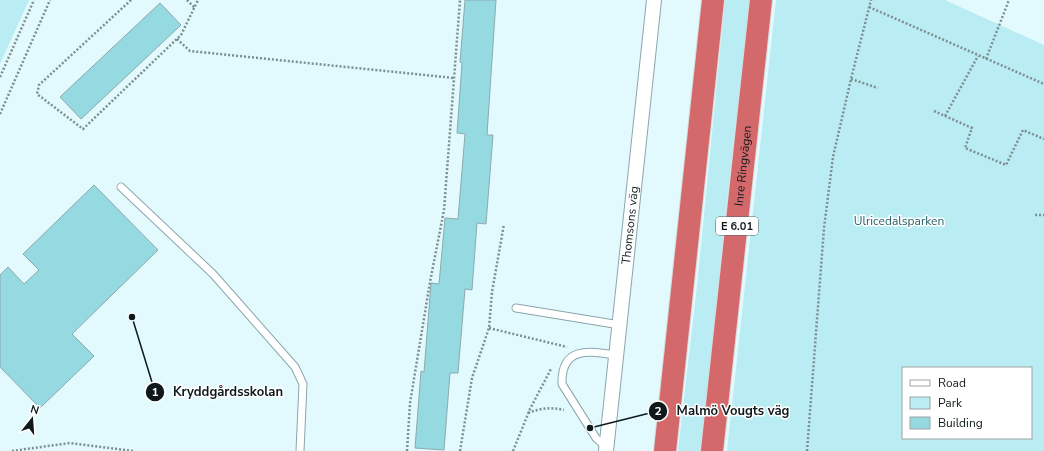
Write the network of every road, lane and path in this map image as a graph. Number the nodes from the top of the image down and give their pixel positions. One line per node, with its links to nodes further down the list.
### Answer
1 (34, 0): 17 (path)
2 (50, 0): 23 (path)
3 (131, 0): 14 (path)
4 (187, 0): 13 (path)
5 (198, 0): 13 (path)
6 (460, 0): 18 (path)
7 (654, 0): 31 (street, Thomsons väg)
8 (713, 0): 45 (highway)
9 (761, 0): 46 (highway, Inre Ringvägen / E 6.01)
10 (871, 0): 12 (path)
11 (1010, 0): 16 (path)
12 (869, 7): 15 (path); 19 (path)
13 (195, 8): 14 (path)
14 (177, 39): 18 (path)
15 (978, 56): 16 (path); 24 (path)
16 (986, 59): 20 (path)
17 (0, 77)
18 (454, 78): 42 (path)
19 (850, 78): 21 (path); 47 (path)
20 (1044, 84)
21 (878, 88)
22 (934, 111): 24 (path)
23 (0, 114)
24 (945, 116): 25 (path)
25 (1044, 139)
26 (121, 187): 41 (lane)
27 (1035, 215): 28 (path)
28 (1044, 215)
29 (504, 224): 32 (path)
30 (516, 308): 31 (lane)
31 (620, 325): 34 (street, Thomsons väg)
32 (489, 328): 33 (path); 43 (path)
33 (569, 347)
34 (616, 355): 38 (street, Thomsons väg); 38 (lane)
35 (553, 365): 37 (path)
36 (564, 410): 37 (path)
37 (528, 413): 44 (path)
38 (606, 449)
39 (12, 451): 40 (path)
40 (133, 451)
41 (300, 451)
42 (407, 451)
43 (460, 451)
44 (513, 451)
45 (665, 451)
46 (712, 451)
47 (808, 451)

